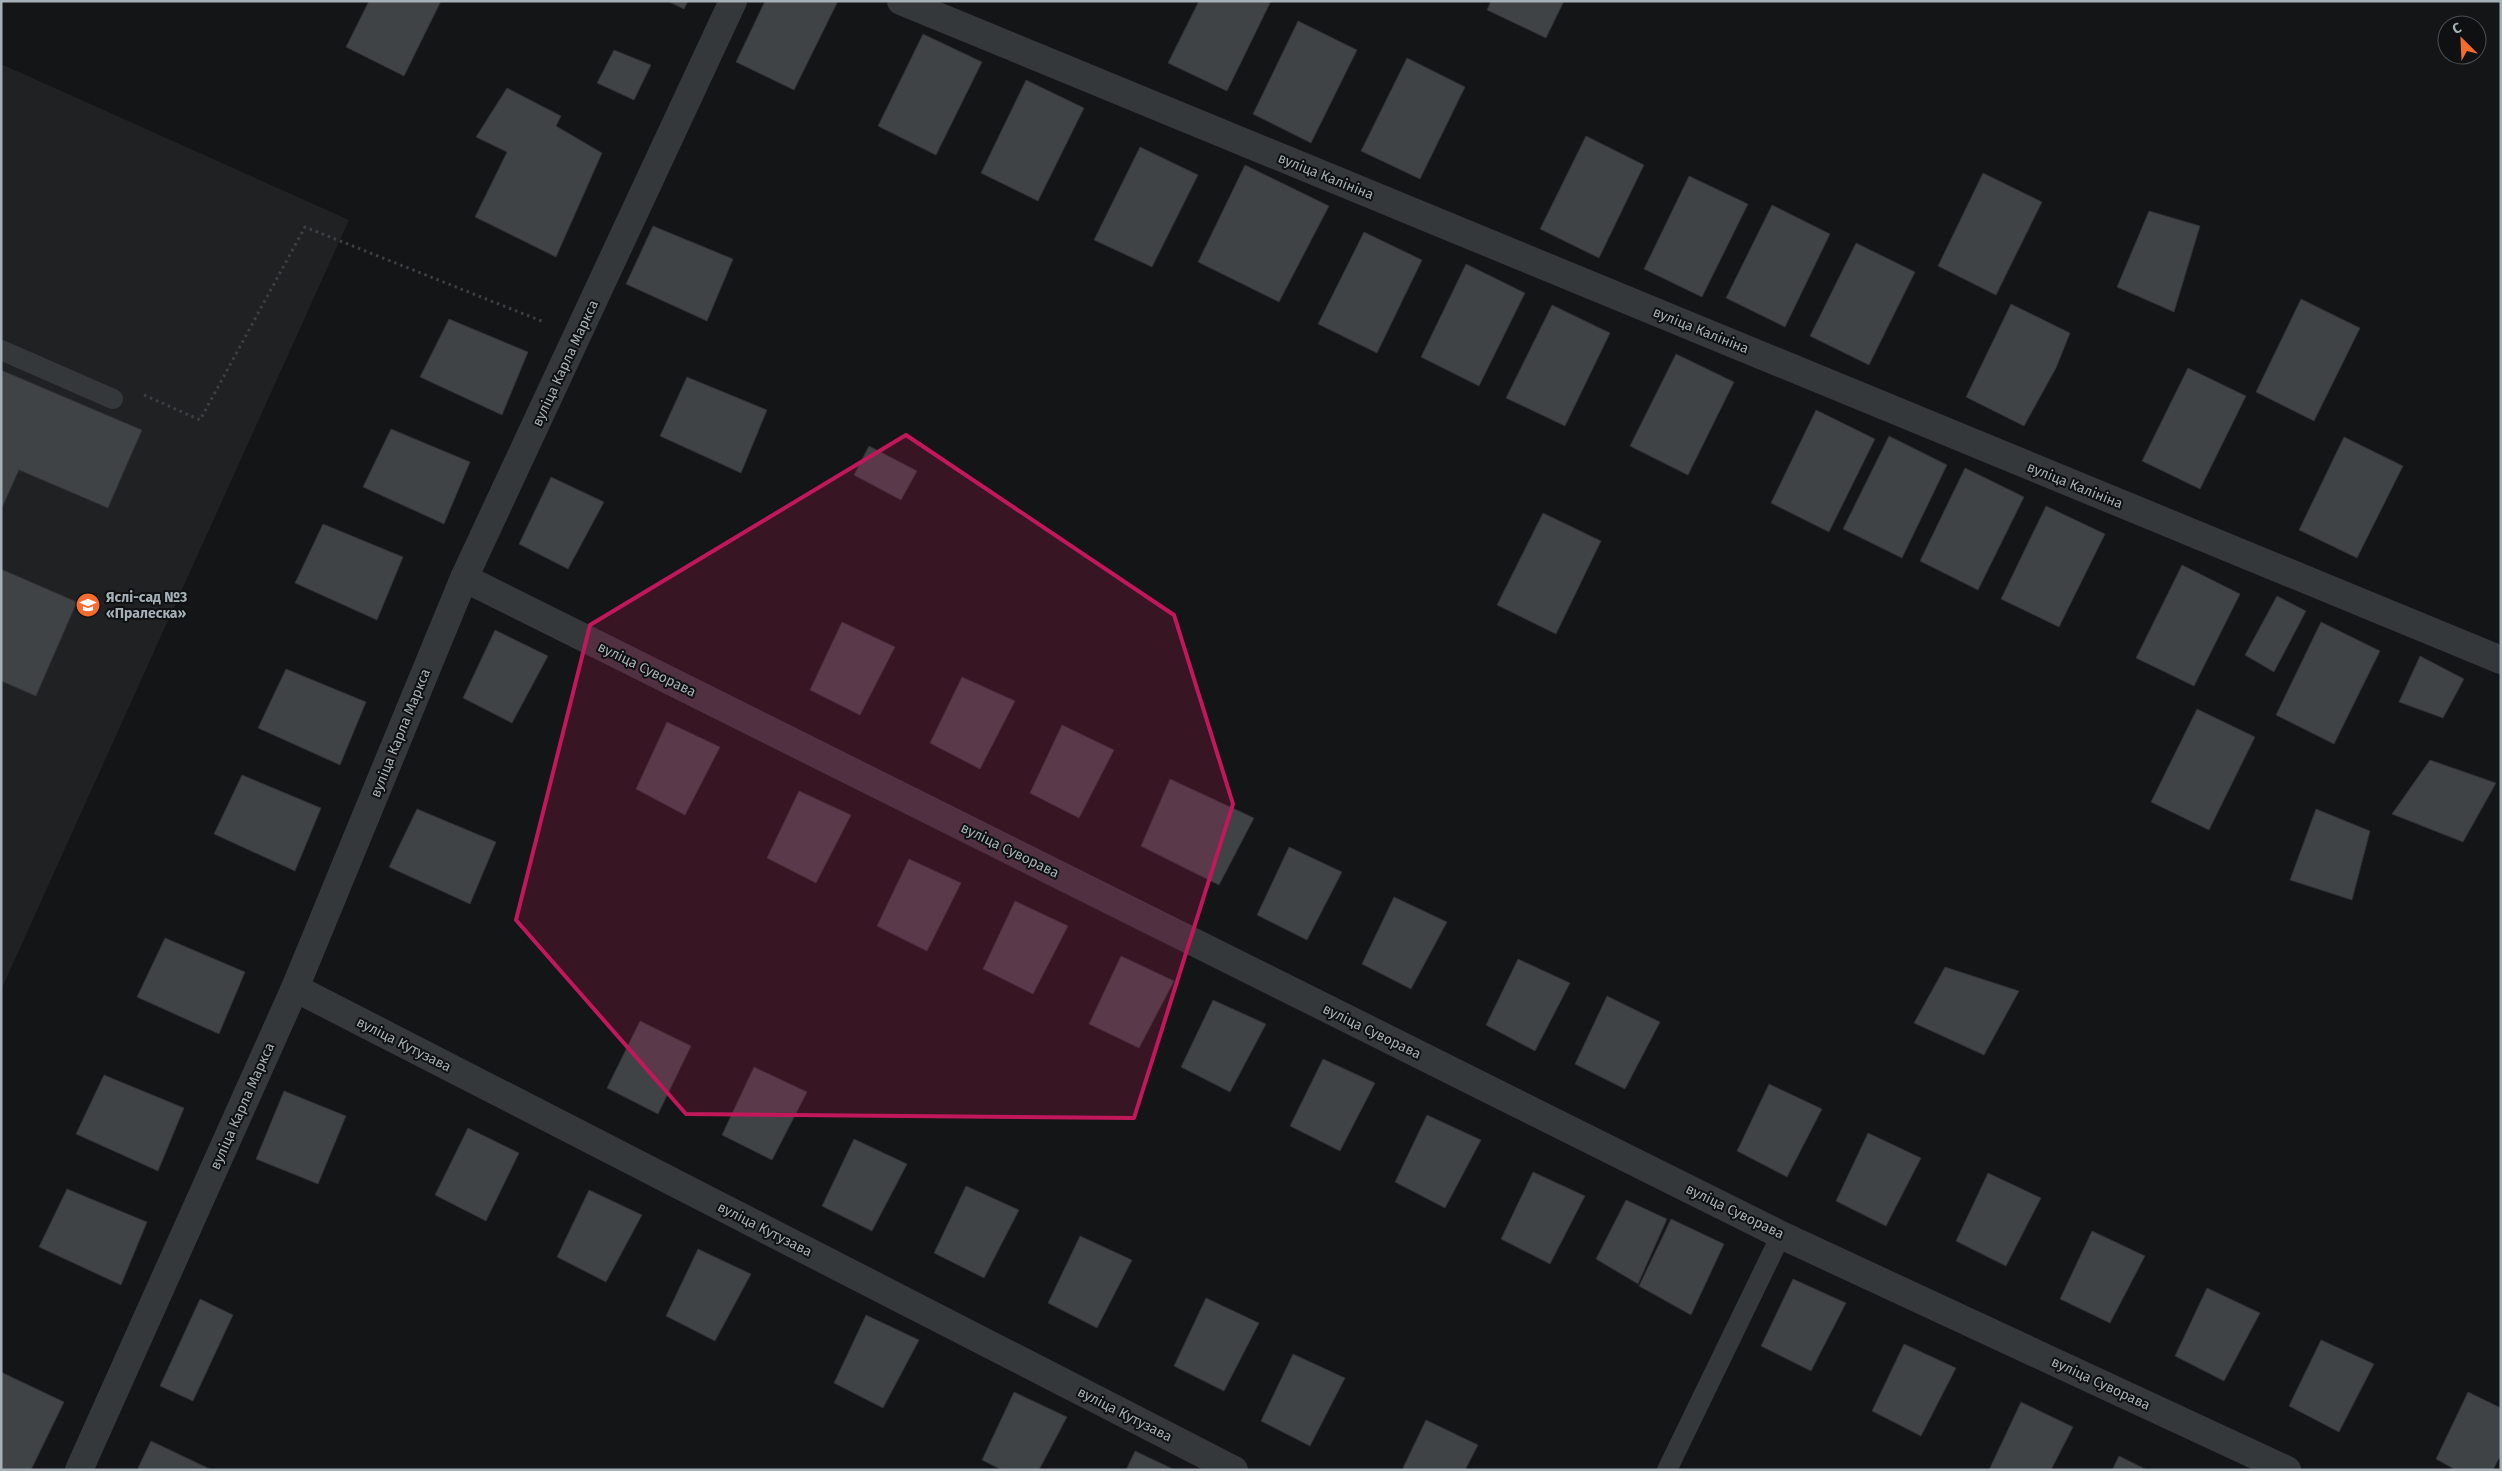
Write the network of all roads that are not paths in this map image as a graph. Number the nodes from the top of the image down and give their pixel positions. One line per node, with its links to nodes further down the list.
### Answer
1 (733, 1): 5 (street, вуліца Карла Маркса)
2 (901, 1): 6 (street, вуліца Калініна)
3 (1, 350): 4 (lane)
4 (113, 399)
5 (464, 578): 7 (street, вуліца Карла Маркса); 8 (street, вуліца Суворава)
6 (2501, 660)
7 (295, 988): 9 (street, вуліца Карла Маркса); 10 (street, вуліца Кутузава)
8 (1782, 1234): 11 (lane); 12 (street, вуліца Суворава)
9 (79, 1470)
10 (1234, 1470)
11 (1667, 1470)
12 (2287, 1470)

